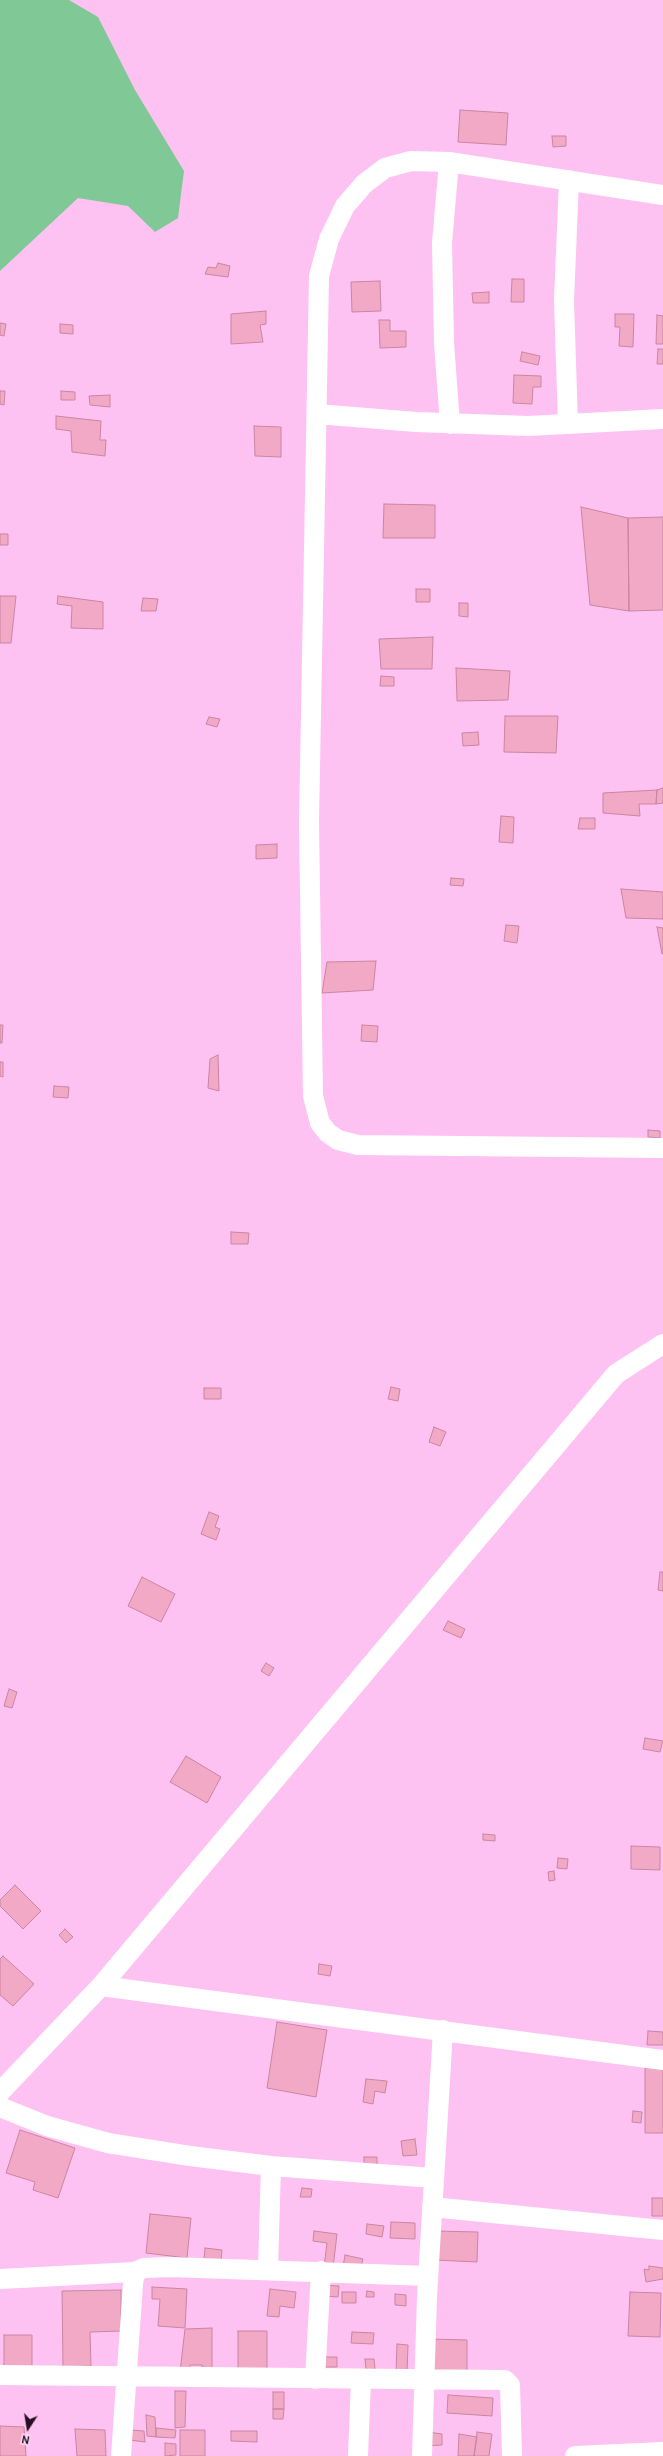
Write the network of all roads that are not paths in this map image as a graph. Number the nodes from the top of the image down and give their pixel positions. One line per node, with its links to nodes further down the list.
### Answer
1 (449, 162): 2 (street); 4 (street); 6 (street)
2 (569, 180): 3 (street); 7 (street)
3 (663, 194)
4 (317, 414): 6 (street); 8 (street)
5 (663, 419): 7 (street)
6 (450, 424): 7 (street)
7 (568, 424)
8 (663, 1148)
9 (663, 1344): 10 (street)
10 (100, 1986): 11 (street); 13 (street)
11 (443, 2030): 12 (street); 16 (street)
12 (663, 2060)
13 (0, 2092)
14 (0, 2107): 15 (street)
15 (271, 2166): 16 (street); 19 (street)
16 (434, 2178): 17 (street)
17 (432, 2207): 18 (street); 22 (street)
18 (663, 2230)
19 (268, 2269): 20 (street); 21 (street)
20 (321, 2271): 22 (street); 26 (street)
21 (135, 2272): 23 (street); 25 (street)
22 (428, 2276): 28 (street)
23 (0, 2279)
24 (0, 2375): 25 (street)
25 (126, 2378): 26 (street); 30 (street)
26 (315, 2379): 27 (street)
27 (360, 2380): 28 (street); 31 (street)
28 (424, 2380): 32 (street); 33 (street)
29 (663, 2452): 34 (street)
30 (121, 2456)
31 (358, 2456)
32 (422, 2456)
33 (512, 2456)
34 (575, 2456)

